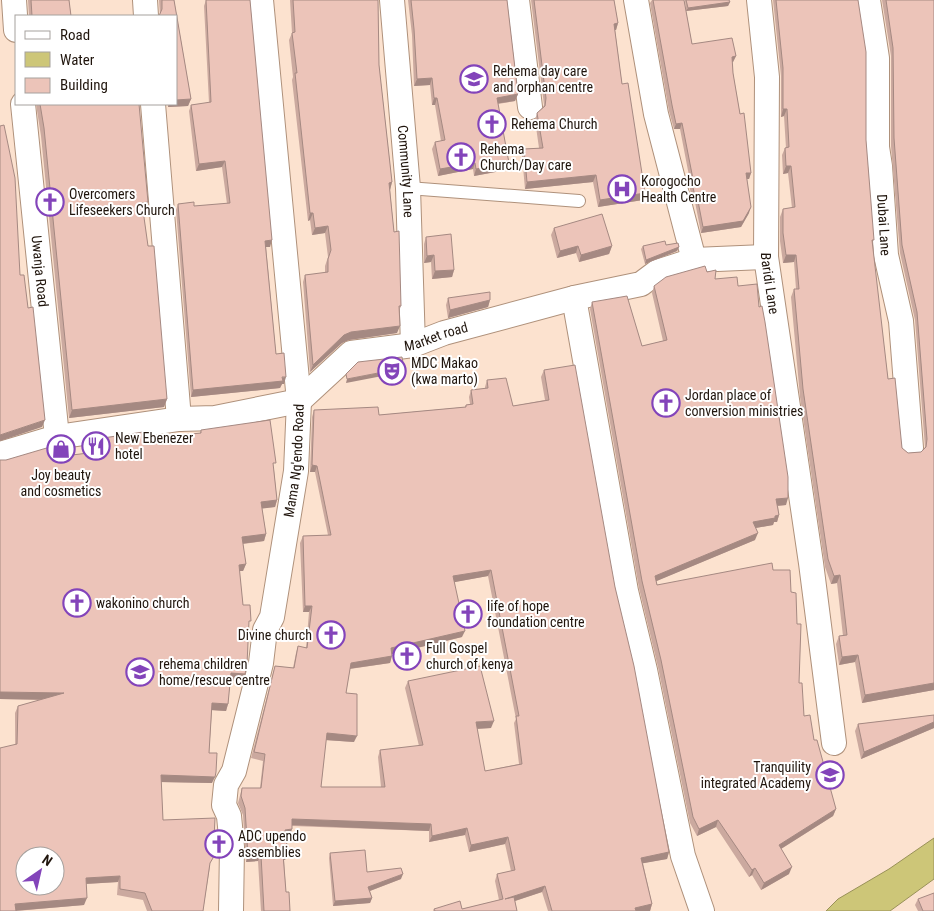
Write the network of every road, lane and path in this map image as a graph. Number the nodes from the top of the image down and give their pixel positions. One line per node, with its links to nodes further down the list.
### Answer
1 (14, 0): 9 (street)
2 (145, 0): 10 (street)
3 (262, 0): 20 (street, Mama Ng'endo Road)
4 (392, 0): 14 (street, Community Lane)
5 (517, 0): 13 (street)
6 (636, 0): 17 (street)
7 (759, 0): 16 (street, Baridi Lane)
8 (868, 0): 23 (street, Dubai Lane)
9 (15, 15)
10 (146, 15)
11 (23, 105): 22 (street, Uwanja Road)
12 (153, 105): 21 (street)
13 (530, 107)
14 (408, 188): 15 (lane); 19 (street, Community Lane)
15 (579, 201)
16 (766, 257): 17 (street, Market road); 25 (street, Baridi Lane)
17 (694, 260): 18 (street, Market road)
18 (574, 298): 19 (street, Market road); 27 (street)
19 (413, 345): 20 (street, Market road)
20 (299, 401): 21 (street); 26 (street, Mama Ng'endo Road)
21 (179, 418): 22 (street)
22 (57, 437): 24 (street)
23 (911, 448)
24 (0, 454)
25 (834, 743)
26 (231, 911)
27 (702, 911)

